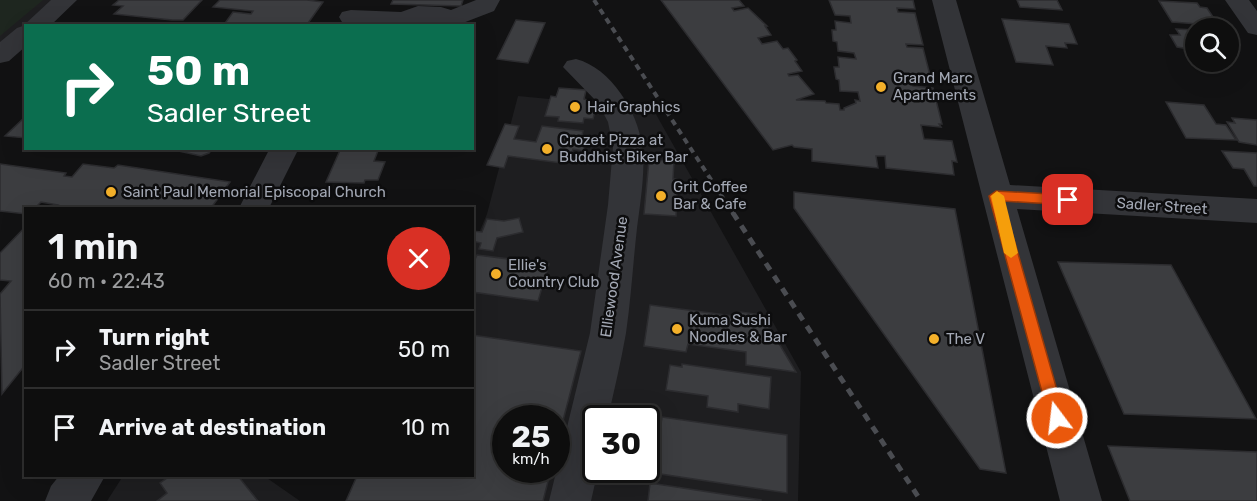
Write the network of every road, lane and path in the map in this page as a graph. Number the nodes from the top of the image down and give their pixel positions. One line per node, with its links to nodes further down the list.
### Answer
1 (65, 0): 7 (street)
2 (488, 0): 6 (street)
3 (944, 0): 13 (street)
4 (1237, 0): 8 (street)
5 (353, 14): 6 (street)
6 (453, 23)
7 (37, 24)
8 (1257, 28)
9 (24, 35): 10 (street)
10 (0, 55)
11 (576, 67): 18 (street, Elliewood Avenue)
12 (284, 150): 14 (street)
13 (996, 196): 15 (street, Sadler Street); 19 (street)
14 (255, 207)
15 (1257, 211)
16 (83, 477): 17 (street)
17 (66, 501)
18 (570, 501)
19 (1081, 501)

